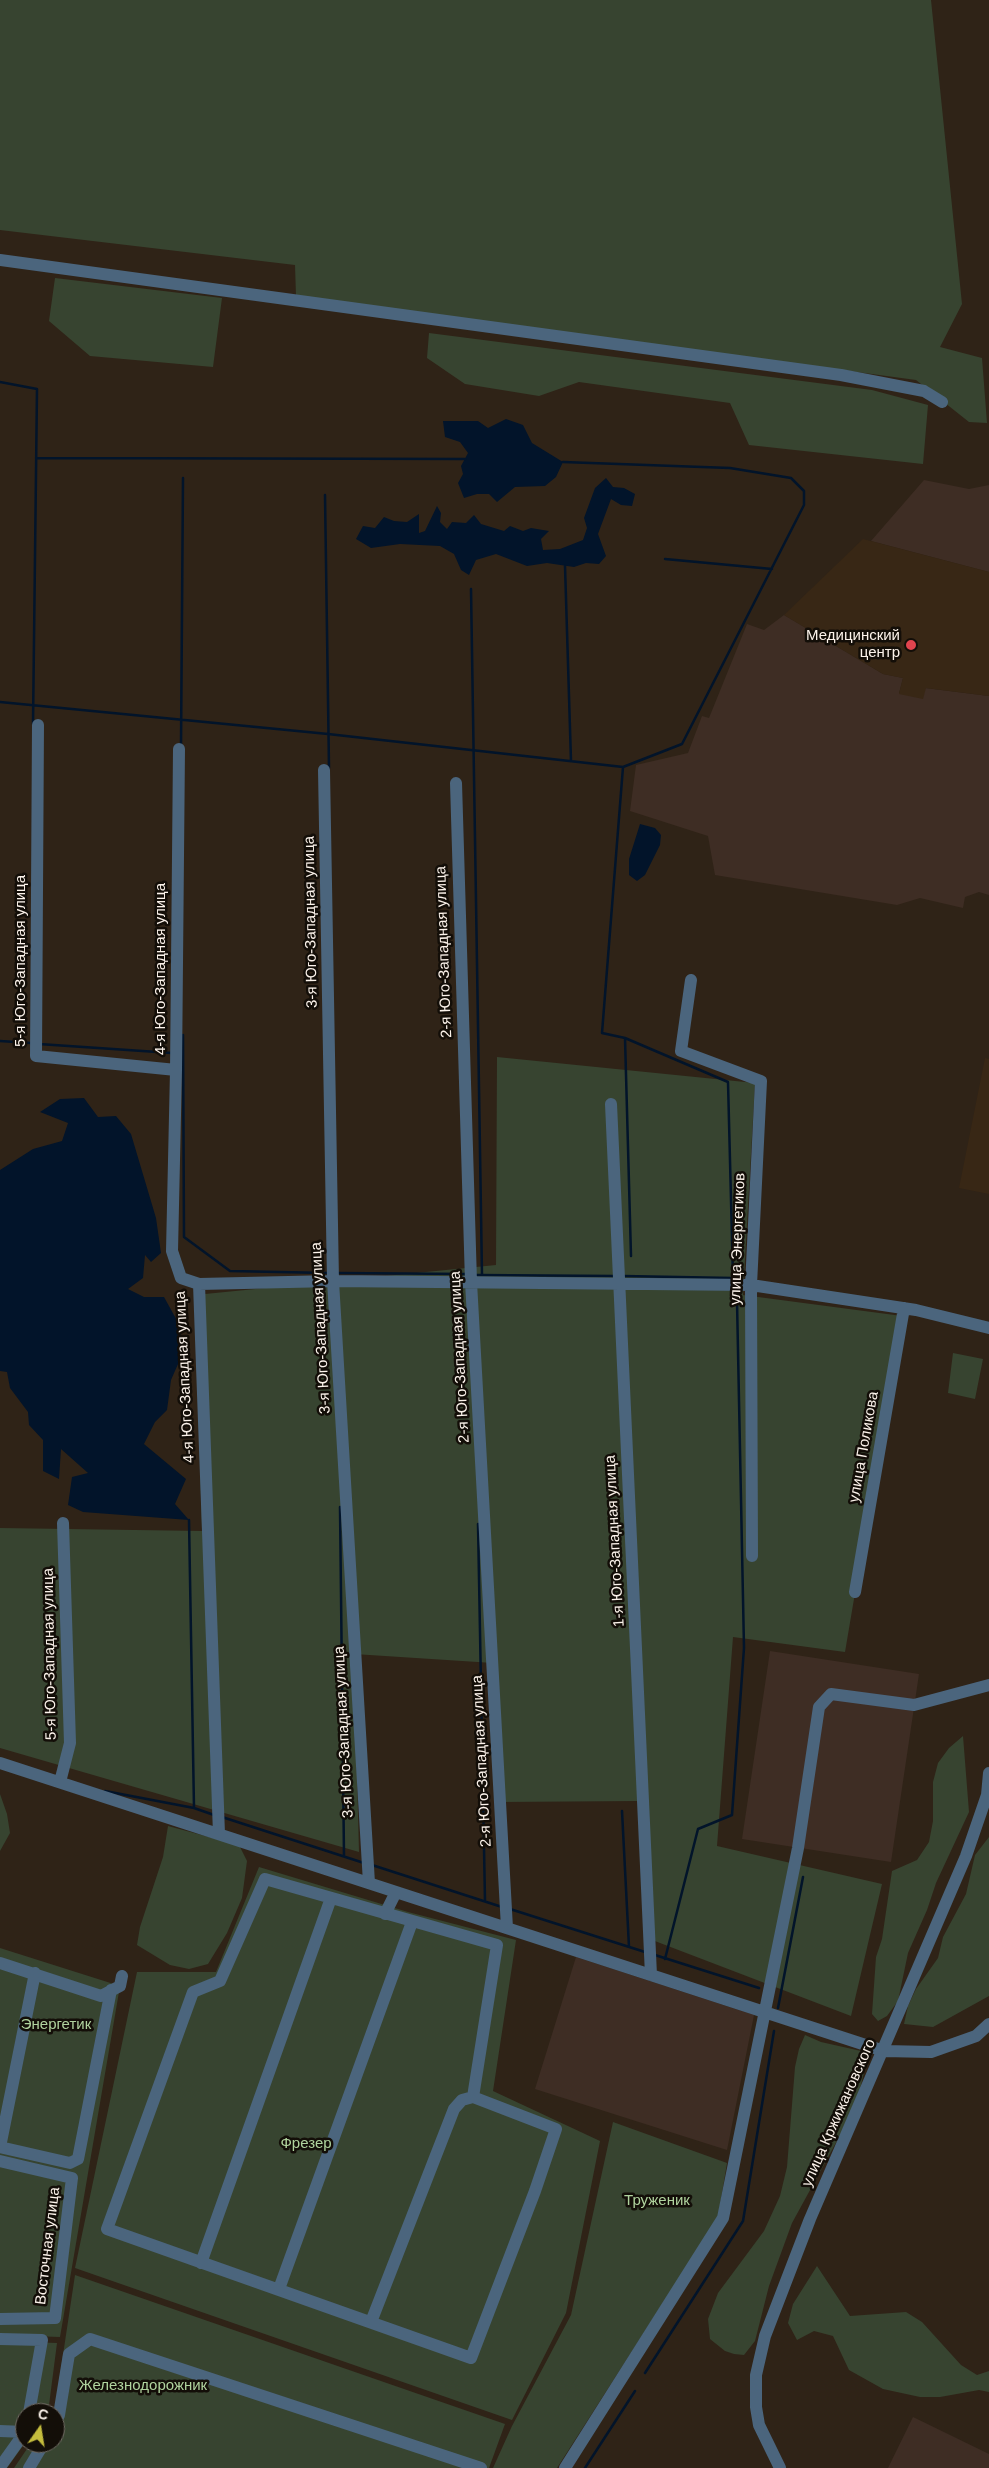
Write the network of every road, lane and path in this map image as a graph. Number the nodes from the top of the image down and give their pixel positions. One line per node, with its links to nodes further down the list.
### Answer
1 (0, 260): 2 (street)
2 (942, 402)
3 (38, 725): 8 (street, 5-я Юго-Западная улица)
4 (179, 749): 8 (street, 4-я Юго-Западная улица)
5 (324, 770): 10 (street, 3-я Юго-Западная улица)
6 (456, 783): 11 (street, 2-я Юго-Западная улица)
7 (691, 980): 14 (street, улица Энергетиков)
8 (176, 1070): 13 (street, 4-я Юго-Западная улица)
9 (611, 1104): 12 (street, 1-я Юго-Западная улица)
10 (334, 1281): 11 (street); 13 (street); 25 (street, 3-я Юго-Западная улица)
11 (471, 1282): 12 (street); 30 (street, 2-я Юго-Западная улица)
12 (619, 1283): 14 (street); 34 (street, 1-я Юго-Западная улица)
13 (199, 1284): 24 (street, 4-я Юго-Западная улица)
14 (751, 1285): 15 (street); 18 (street, улица Энергетиков)
15 (904, 1308): 16 (street); 19 (street, улица Поликова)
16 (989, 1328)
17 (63, 1524): 23 (street, 5-я Юго-Западная улица)
18 (752, 1556)
19 (856, 1592)
20 (989, 1685): 36 (street)
21 (0, 1763): 23 (street)
22 (989, 1773): 38 (street, улица Кржижановского)
23 (60, 1782): 24 (street)
24 (219, 1834): 25 (street)
25 (369, 1883): 26 (street)
26 (396, 1892): 28 (street); 30 (street)
27 (331, 1898): 28 (street); 42 (street); 42 (street)
28 (385, 1914): 29 (street)
29 (412, 1922): 39 (street); 43 (street)
30 (507, 1928): 34 (street)
31 (0, 1963): 32 (street)
32 (35, 1973): 35 (street); 40 (street)
33 (122, 1976): 35 (street)
34 (651, 1976): 36 (street)
35 (111, 1990): 40 (street)
36 (766, 2013): 38 (street); 56 (street)
37 (989, 2024): 38 (street)
38 (884, 2051): 57 (street, улица Кржижановского)
39 (473, 2097): 45 (street); 45 (street)
40 (0, 2147)
41 (0, 2161): 44 (street, Восточная улица)
42 (201, 2263): 43 (street)
43 (279, 2289): 45 (street)
44 (0, 2319)
45 (371, 2322)
46 (0, 2340): 47 (street)
47 (30, 2403)
48 (61, 2403): 55 (street)
49 (0, 2431): 50 (street)
50 (15, 2432)
51 (15, 2446): 53 (street)
52 (38, 2453): 54 (street)
53 (0, 2467)
54 (30, 2468)
55 (481, 2468)
56 (565, 2468)
57 (780, 2468)

